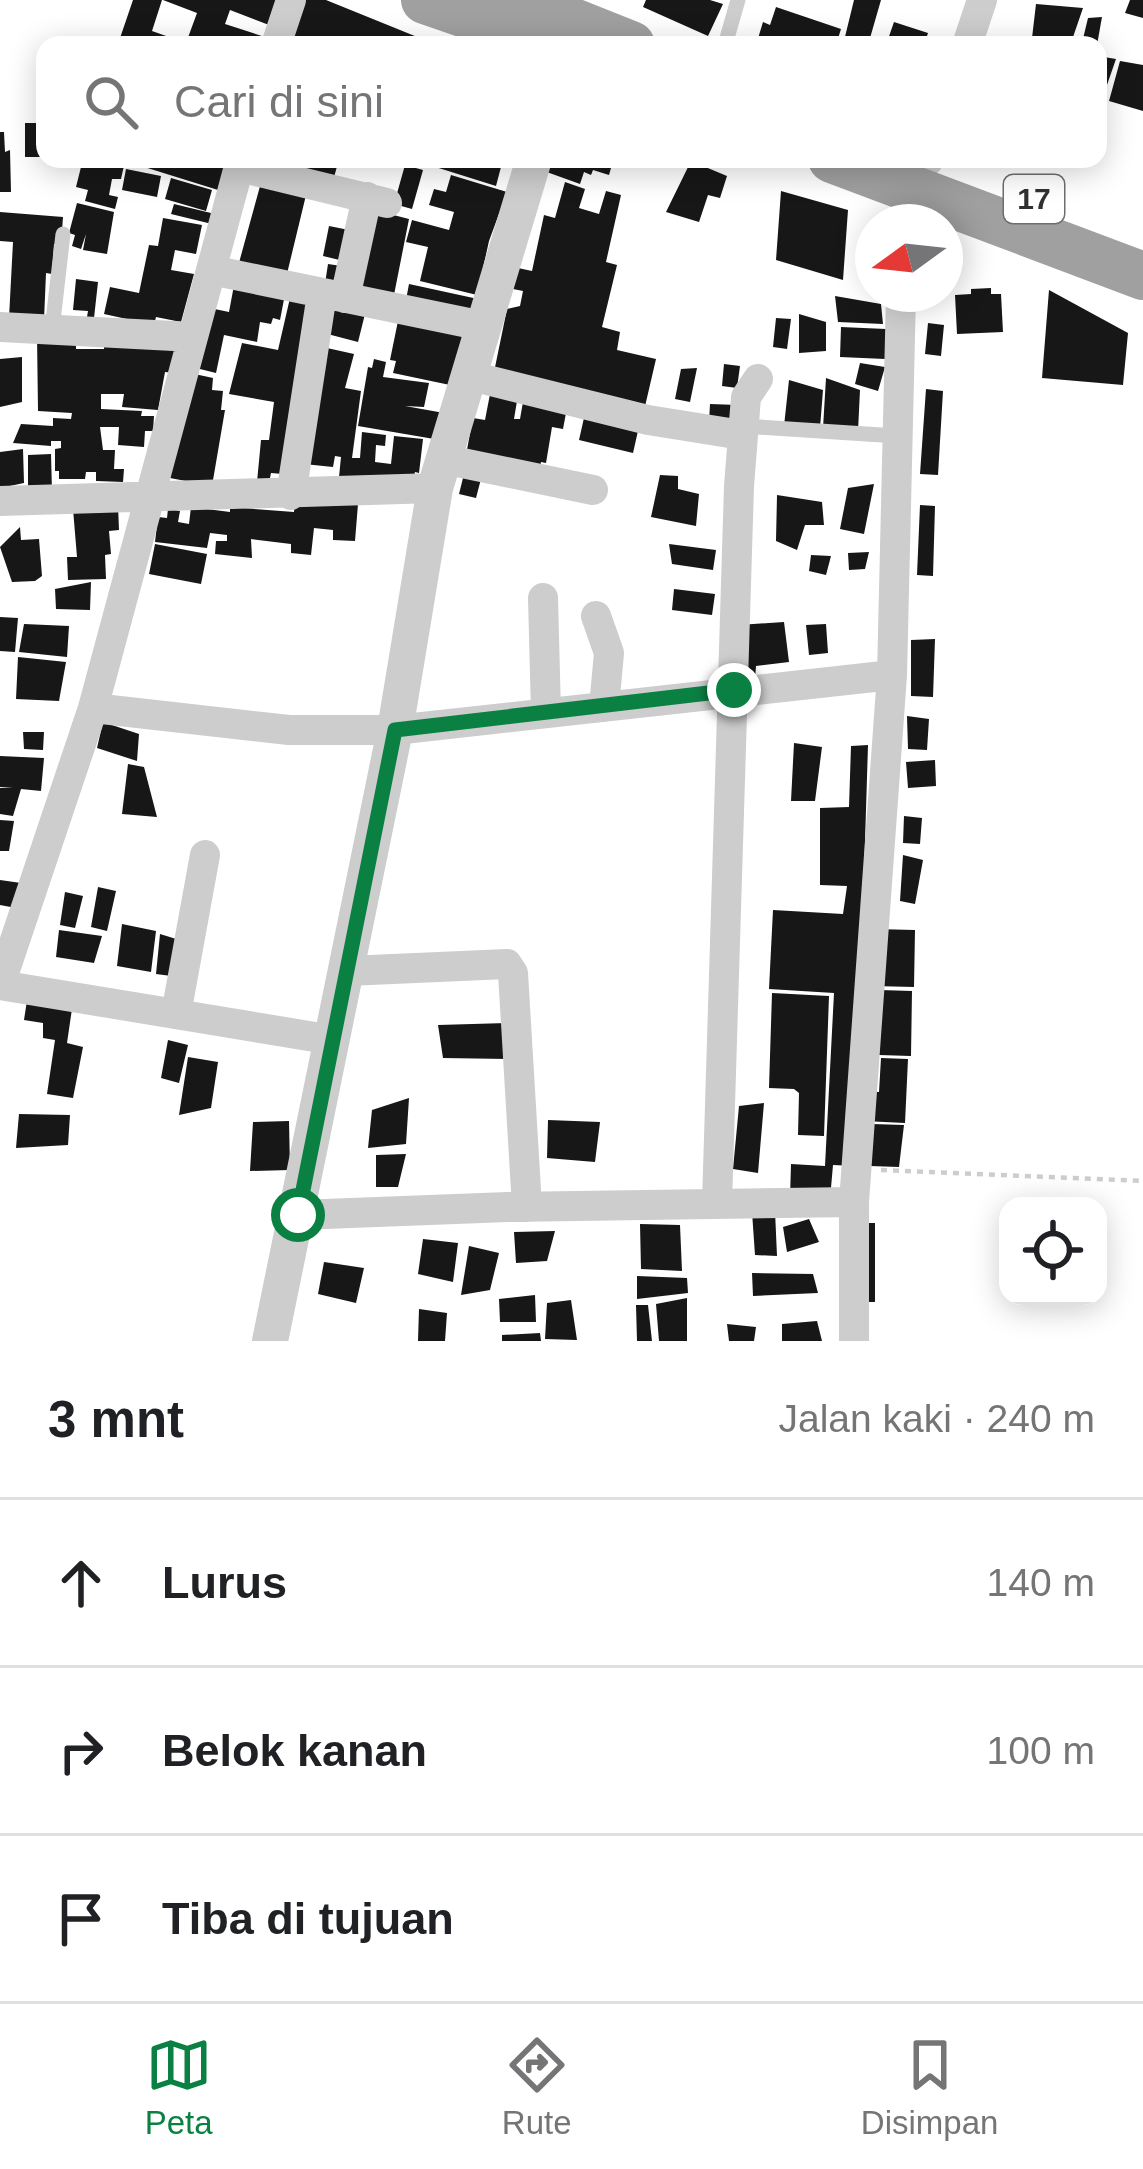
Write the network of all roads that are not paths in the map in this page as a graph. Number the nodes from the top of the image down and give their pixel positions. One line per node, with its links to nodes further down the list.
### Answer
1 (291, 0): 7 (street)
2 (425, 0): 6 (highway)
3 (519, 0): 6 (highway)
4 (738, 0): 8 (lane)
5 (982, 0): 9 (street)
6 (576, 29)
7 (279, 36)
8 (728, 36)
9 (970, 36)
10 (239, 168): 17 (street)
11 (259, 168): 19 (street)
12 (532, 168): 21 (street)
13 (874, 168): 14 (highway, 17)
14 (917, 177): 16 (highway, 17); 18 (highway, 17)
15 (63, 234): 23 (lane)
16 (1143, 242)
17 (211, 270): 19 (street); 24 (street)
18 (1143, 276)
19 (333, 296): 21 (street); 31 (street)
20 (900, 312): 28 (street)
21 (483, 326): 25 (street)
22 (0, 327): 23 (street)
23 (52, 330): 24 (street)
24 (193, 337): 32 (street)
25 (466, 375): 27 (street); 29 (street)
26 (758, 379): 27 (street)
27 (742, 431): 28 (lane); 37 (street)
28 (897, 436): 36 (street)
29 (439, 473): 30 (street); 31 (street); 41 (street)
30 (593, 490)
31 (291, 495): 32 (street)
32 (153, 498): 33 (street); 39 (street)
33 (0, 501)
34 (543, 598): 40 (street)
35 (596, 616): 38 (street)
36 (892, 675): 37 (street); 47 (street)
37 (734, 690): 38 (street); 48 (street)
38 (604, 707): 40 (street)
39 (93, 708): 41 (street); 44 (street)
40 (545, 713): 41 (street)
41 (395, 730): 43 (street)
42 (205, 855): 45 (street)
43 (347, 971): 46 (street); 49 (street)
44 (0, 985): 45 (street)
45 (176, 1014): 46 (street)
46 (333, 1040): 50 (street)
47 (854, 1202): 48 (street); 52 (street)
48 (717, 1203): 49 (street)
49 (527, 1207): 50 (street)
50 (298, 1215): 51 (street)
51 (270, 1341)
52 (854, 1341)

